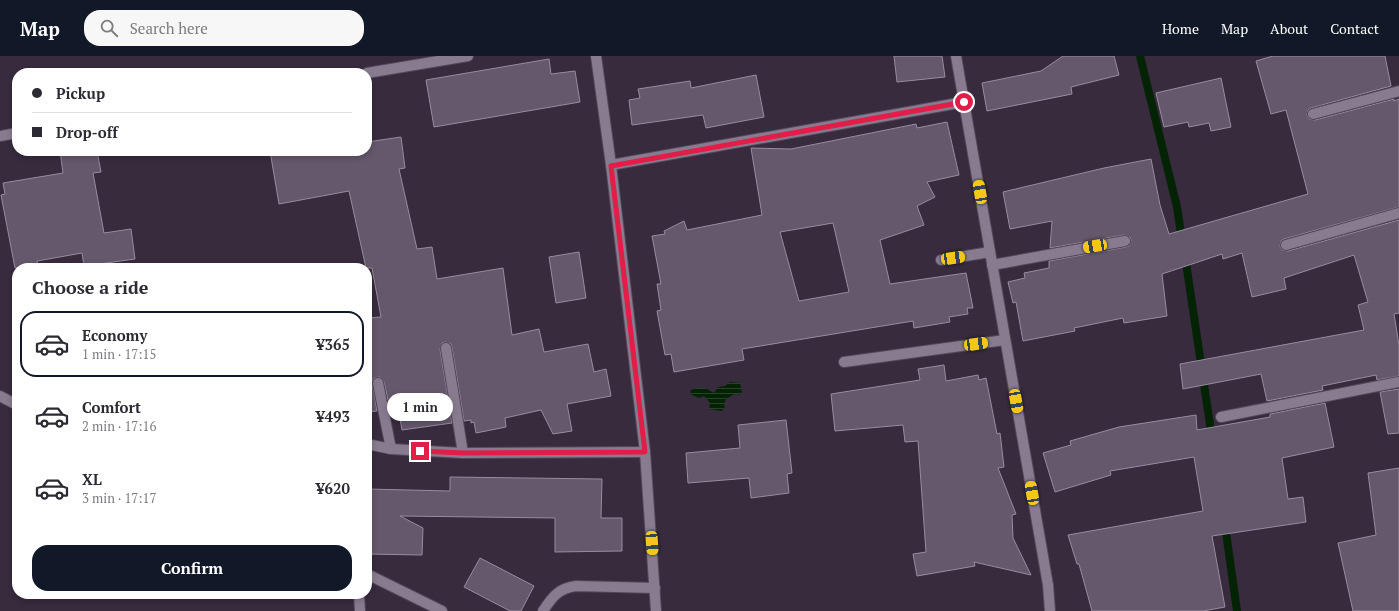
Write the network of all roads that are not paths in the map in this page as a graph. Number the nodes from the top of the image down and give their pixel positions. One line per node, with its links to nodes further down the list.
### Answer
1 (468, 56): 4 (street)
2 (596, 56): 11 (street)
3 (956, 56): 7 (street)
4 (417, 60): 5 (street)
5 (372, 72)
6 (1399, 91): 8 (street)
7 (964, 102): 11 (street); 15 (street)
8 (1313, 114)
9 (12, 134): 10 (street)
10 (0, 136)
11 (611, 166): 28 (street)
12 (1399, 213): 14 (street)
13 (1124, 241): 17 (street)
14 (1286, 245)
15 (990, 252): 16 (street); 17 (street)
16 (941, 260)
17 (992, 265): 18 (street)
18 (1005, 340): 20 (street); 37 (street)
19 (446, 348): 29 (street)
20 (844, 362)
21 (1399, 382): 25 (street)
22 (378, 383): 27 (street)
23 (0, 396): 24 (street)
24 (12, 402)
25 (1221, 416)
26 (372, 445): 27 (street)
27 (391, 449): 29 (street)
28 (645, 452): 29 (street); 31 (street)
29 (463, 453)
30 (372, 576): 34 (street)
31 (655, 588): 35 (street); 36 (street)
32 (359, 599): 33 (street)
33 (360, 611)
34 (442, 611)
35 (543, 611)
36 (656, 611)
37 (1050, 611)

